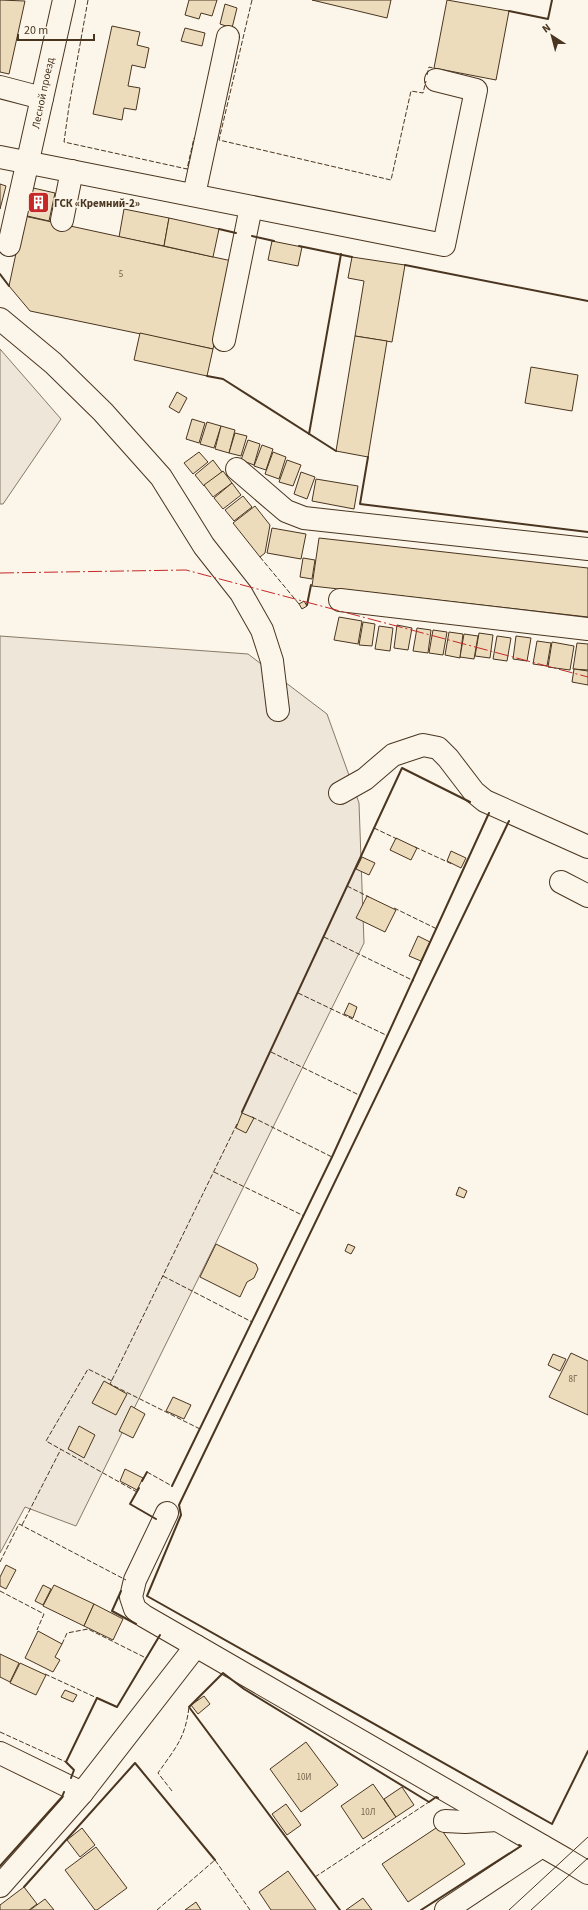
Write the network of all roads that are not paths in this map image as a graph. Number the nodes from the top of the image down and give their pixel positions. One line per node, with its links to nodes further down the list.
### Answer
1 (64, 0): 5 (street, Лесной проезд)
2 (228, 37): 9 (street)
3 (436, 80): 10 (street)
4 (0, 87): 5 (street)
5 (42, 98): 7 (street, Лесной проезд)
6 (0, 157): 7 (street)
7 (28, 162): 8 (street); 12 (street, Лесной проезд)
8 (72, 171): 9 (street); 11 (street)
9 (194, 195): 10 (street)
10 (251, 207): 14 (street)
11 (62, 220)
12 (9, 245)
13 (0, 319): 19 (street)
14 (224, 340)
15 (237, 469): 16 (street)
16 (588, 549)
17 (340, 600): 18 (street)
18 (588, 629)
19 (278, 710)
20 (340, 793): 21 (street)
21 (588, 847)
22 (560, 882): 23 (street)
23 (588, 896)
24 (167, 1513): 25 (street)
25 (196, 1646): 27 (street); 28 (street)
26 (3, 1760): 27 (street)
27 (82, 1793): 32 (street)
28 (497, 1820): 29 (street); 30 (street)
29 (445, 1821)
30 (542, 1846): 31 (street); 33 (street)
31 (588, 1874)
32 (0, 1886)
33 (446, 1910)

